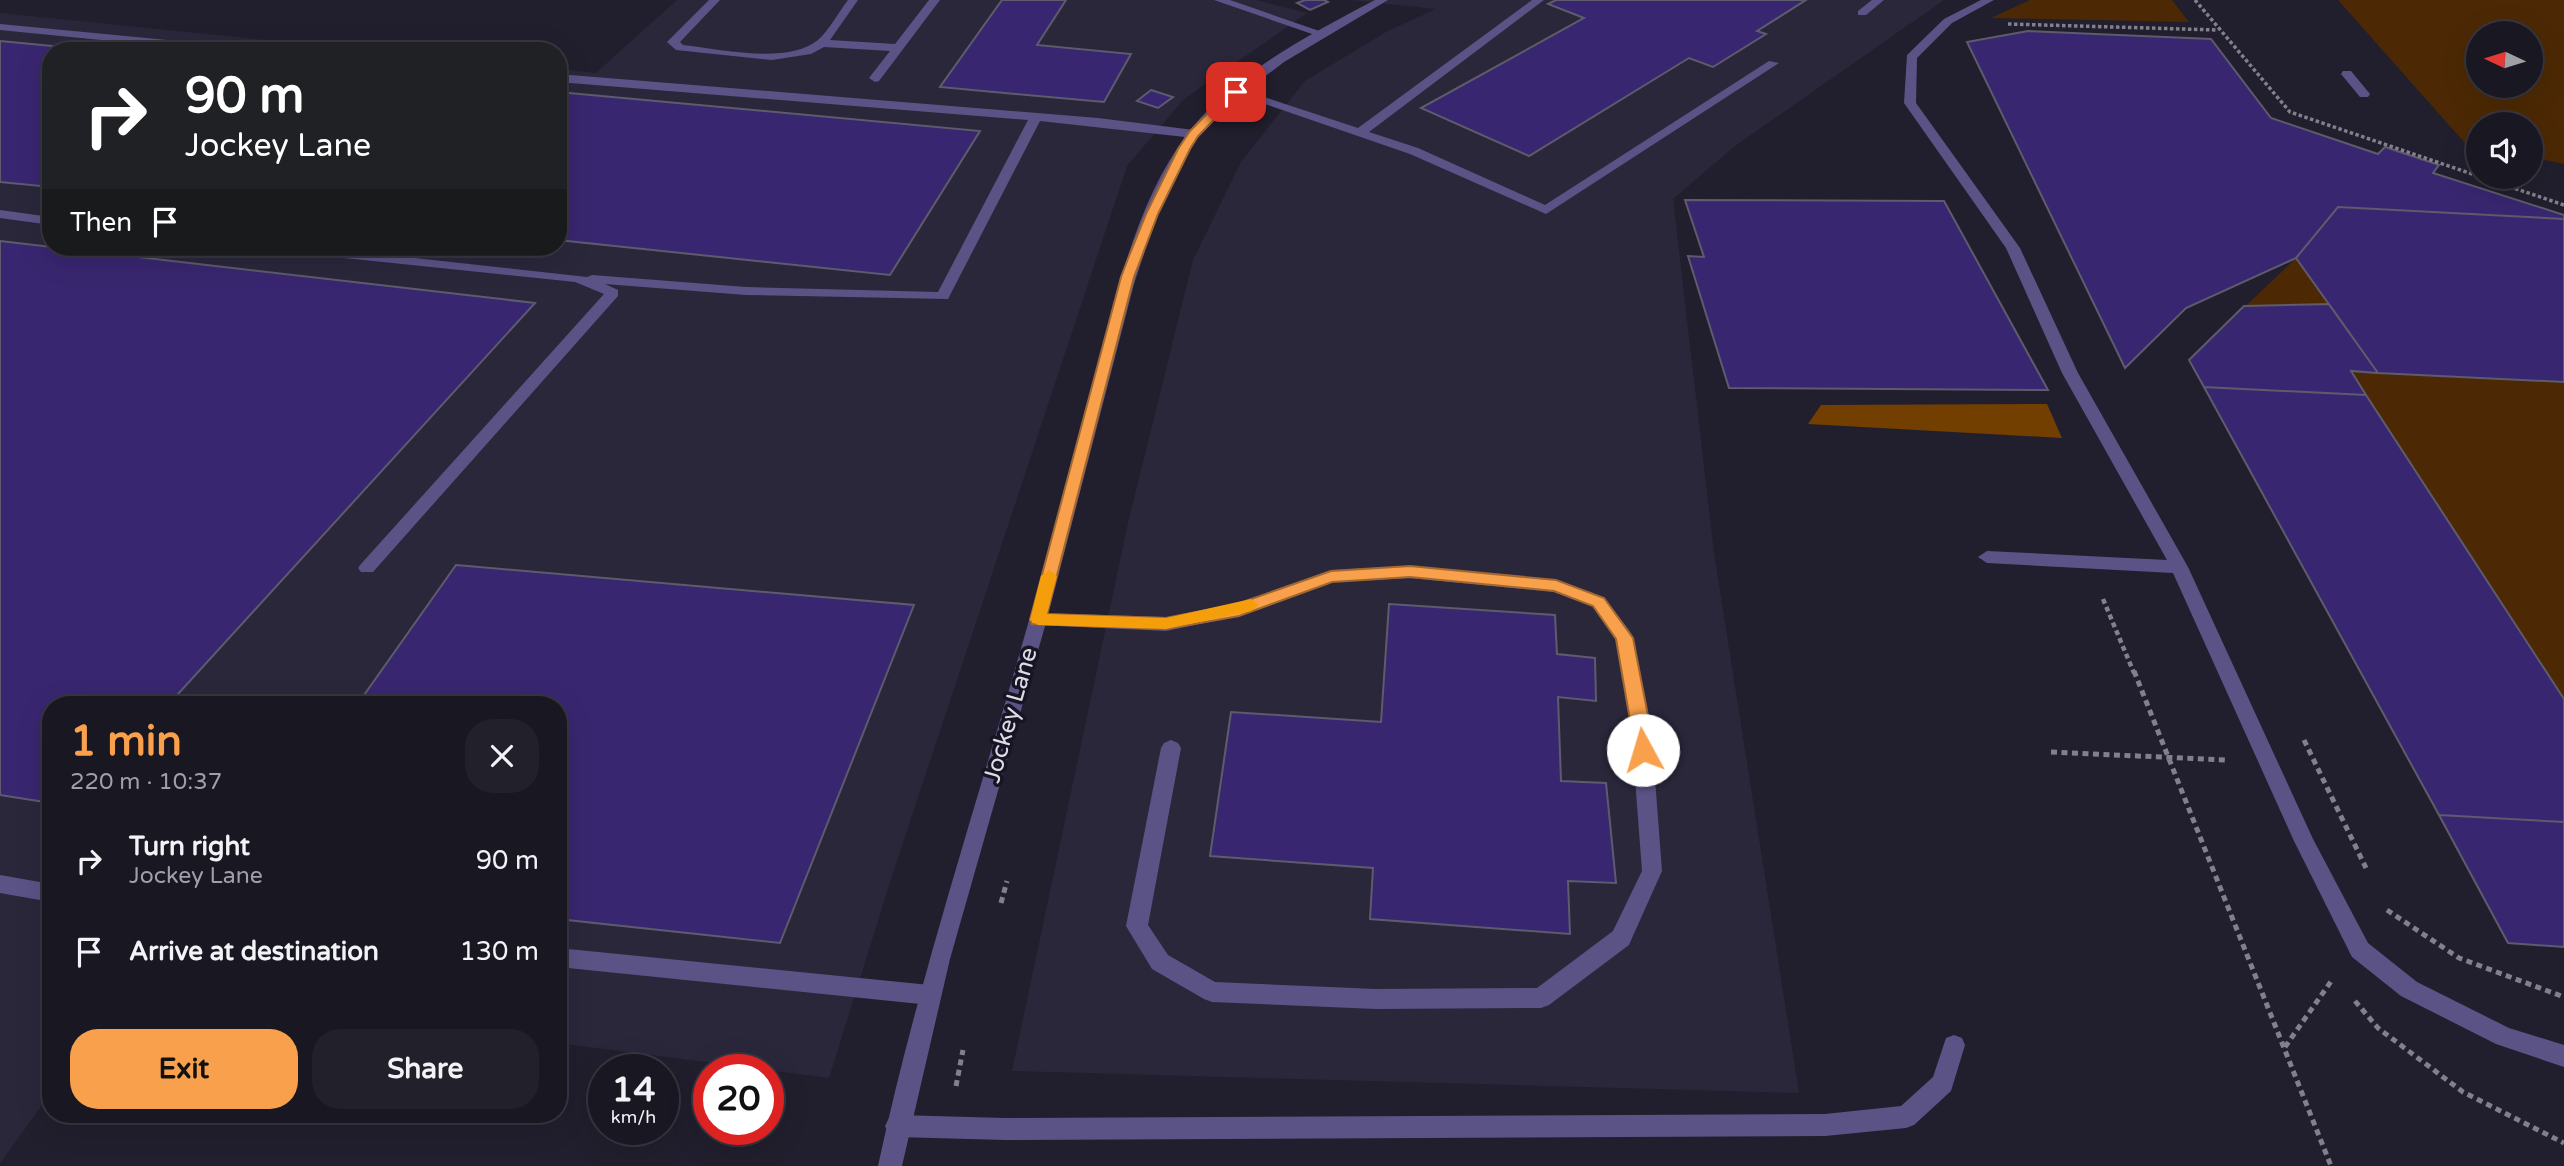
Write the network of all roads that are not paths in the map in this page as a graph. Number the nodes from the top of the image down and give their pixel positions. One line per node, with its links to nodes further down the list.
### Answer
1 (715, 0): 13 (street)
2 (853, 0): 13 (street)
3 (935, 0): 14 (street)
4 (1219, 0): 11 (street)
5 (1383, 0): 11 (street, Jockey Lane)
6 (1539, 0): 22 (street)
7 (1879, 0): 9 (street)
8 (1989, 0): 29 (street)
9 (1862, 13)
10 (0, 27): 12 (street)
11 (1319, 33): 19 (street, Jockey Lane)
12 (157, 42)
13 (821, 43): 14 (street)
14 (897, 48): 17 (street)
15 (1773, 63): 22 (street)
16 (2347, 74): 20 (street)
17 (875, 78)
18 (567, 79): 21 (street)
19 (1236, 92): 22 (street); 23 (street, Jockey Lane)
20 (2364, 94)
21 (1036, 117): 23 (street); 27 (street)
22 (1360, 133)
23 (1194, 134): 31 (street, Jockey Lane)
24 (0, 214): 25 (street)
25 (42, 220)
26 (364, 256): 27 (street)
27 (578, 278): 30 (street)
28 (1987, 557): 29 (street)
29 (2179, 567): 38 (street)
30 (367, 568)
31 (1038, 620): 32 (street); 36 (street, Jockey Lane)
32 (1171, 748)
33 (0, 884): 34 (street)
34 (42, 891)
35 (567, 958): 36 (street)
36 (930, 995): 39 (street, Jockey Lane)
37 (1954, 1045): 39 (street)
38 (2564, 1056)
39 (897, 1126): 40 (street, Jockey Lane)
40 (890, 1166)

